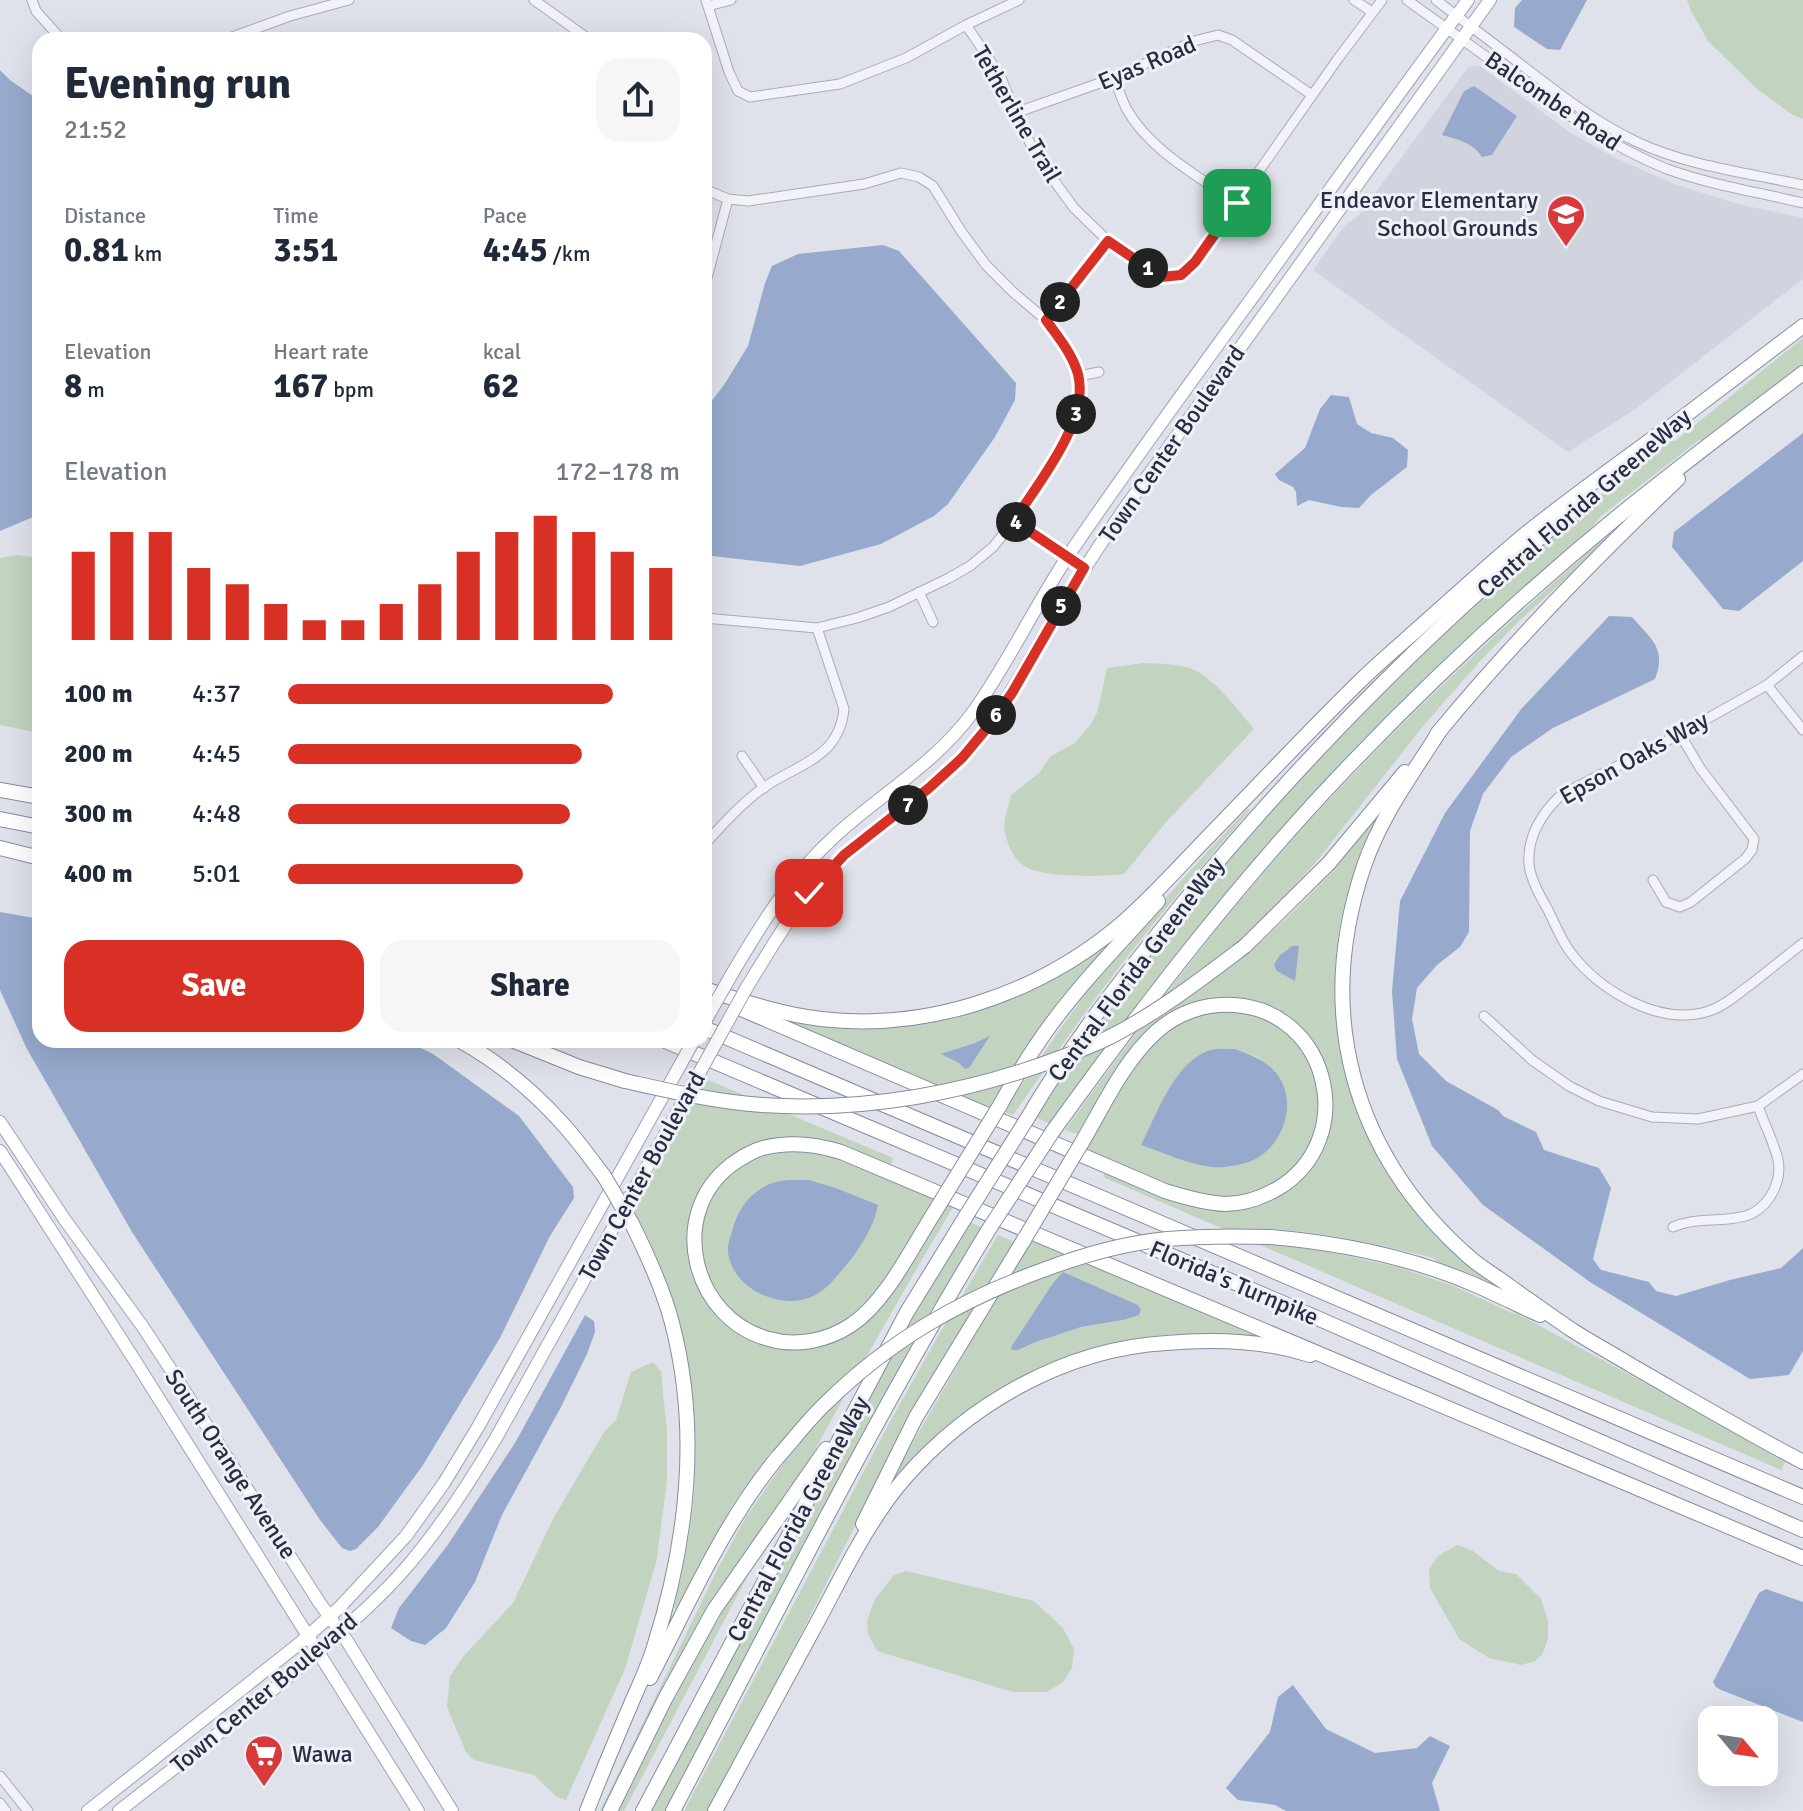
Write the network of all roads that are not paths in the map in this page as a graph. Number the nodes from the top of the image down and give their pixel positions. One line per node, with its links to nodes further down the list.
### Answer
1 (32, 0): 18 (street)
2 (349, 0): 19 (street)
3 (534, 0): 20 (street)
4 (731, 0): 12 (street)
5 (1019, 0): 15 (street)
6 (1354, 0): 13 (street)
7 (1382, 0): 13 (street, Tetherline Trail)
8 (1407, 0): 17 (street, Balcombe Road)
9 (1436, 0): 14 (street, Balcombe Road)
10 (1468, 0): 14 (main road, Town Center Boulevard)
11 (1490, 0): 16 (main road, Town Center Boulevard)
12 (707, 3): 15 (street)
13 (1372, 12): 23 (street, Tetherline Trail)
14 (1456, 16): 16 (street, Balcombe Road); 17 (main road, Town Center Boulevard)
15 (966, 25): 24 (street, Tetherline Trail)
16 (1471, 26): 21 (main road, Town Center Boulevard); 25 (street, Balcombe Road)
17 (1447, 28): 21 (street, Balcombe Road); 40 (main road, Town Center Boulevard)
18 (55, 32)
19 (246, 32)
20 (580, 32)
21 (1462, 39): 29 (street, Balcombe Road); 41 (main road, Town Center Boulevard)
22 (1114, 78): 23 (street, Eyas Road); 24 (street, Eyas Road); 28 (street)
23 (1312, 95): 28 (street, Tetherline Trail)
24 (1015, 113): 30 (street, Tetherline Trail)
25 (1803, 185)
26 (712, 192): 27 (street)
27 (728, 199): 31 (street); 32 (street)
28 (1237, 203): 30 (street, Tetherline Trail)
29 (1803, 203)
30 (1108, 241): 32 (street)
31 (712, 259)
32 (1046, 320): 36 (street)
33 (1803, 326): 38 (highway, Central Florida GreeneWay)
34 (1099, 372): 36 (street)
35 (1803, 373): 37 (highway, Central Florida GreeneWay)
36 (1079, 376): 39 (street)
37 (1733, 426): 48 (highway); 105 (highway, Central Florida GreeneWay, bridge)
38 (1663, 431): 52 (highway); 83 (highway, Central Florida GreeneWay, bridge)
39 (1014, 521): 40 (street); 42 (street)
40 (1067, 557): 41 (street); 65 (main road, Town Center Boulevard, bridge)
41 (1084, 568): 89 (main road, Town Center Boulevard, bridge)
42 (919, 592): 44 (street); 45 (street)
43 (712, 619): 45 (street)
44 (933, 622)
45 (817, 628): 53 (street)
46 (1803, 656): 47 (street, Epson Oaks Way)
47 (1767, 685): 49 (street); 50 (street, Epson Oaks Way)
48 (1441, 729): 69 (highway, bridge); 81 (highway)
49 (1803, 730)
50 (1680, 734): 61 (street); 62 (street, Epson Oaks Way)
51 (742, 756): 53 (street)
52 (1283, 760): 63 (highway); 82 (highway, bridge)
53 (764, 788): 58 (street)
54 (0, 790): 55 (highway)
55 (32, 796)
56 (0, 819): 57 (highway)
57 (32, 825)
58 (712, 836)
59 (0, 848): 60 (highway)
60 (32, 856)
61 (1653, 880)
62 (1803, 943)
63 (712, 993)
64 (712, 994): 76 (highway, bridge)
65 (712, 1010)
66 (1484, 1016): 73 (street)
67 (712, 1028): 85 (highway, Florida's Turnpike)
68 (473, 1048): 94 (highway, bridge)
69 (532, 1048)
70 (682, 1048): 86 (highway, Florida's Turnpike)
71 (690, 1048): 88 (main road, Town Center Boulevard, bridge)
72 (1803, 1074): 73 (street)
73 (1758, 1106): 80 (street)
74 (0, 1122): 88 (main road, South Orange Avenue)
75 (0, 1151): 90 (main road, South Orange Avenue)
76 (1076, 1152)
77 (1076, 1152): 78 (highway, bridge)
78 (1076, 1152)
79 (1076, 1152): 92 (highway, bridge)
80 (1673, 1227)
81 (1573, 1331): 84 (highway); 94 (highway, bridge)
82 (1386, 1382): 87 (highway); 92 (highway)
83 (861, 1399): 103 (highway); 104 (highway, Central Florida GreeneWay)
84 (1803, 1462)
85 (1803, 1497)
86 (1803, 1530)
87 (1803, 1558)
88 (330, 1617): 89 (main road, South Orange Avenue); 90 (main road, Town Center Boulevard)
89 (340, 1632): 91 (main road, Town Center Boulevard); 101 (main road, South Orange Avenue)
90 (309, 1635): 91 (main road, South Orange Avenue); 98 (main road, Town Center Boulevard)
91 (318, 1651): 99 (main road, Town Center Boulevard); 100 (main road, South Orange Avenue)
92 (766, 1717): 106 (highway)
93 (0, 1776): 97 (street)
94 (600, 1779): 102 (highway)
95 (0, 1803): 96 (street)
96 (6, 1811)
97 (28, 1811)
98 (88, 1811)
99 (119, 1811)
100 (418, 1811)
101 (452, 1811)
102 (587, 1811)
103 (610, 1811)
104 (643, 1811)
105 (673, 1811)
106 (715, 1811)

